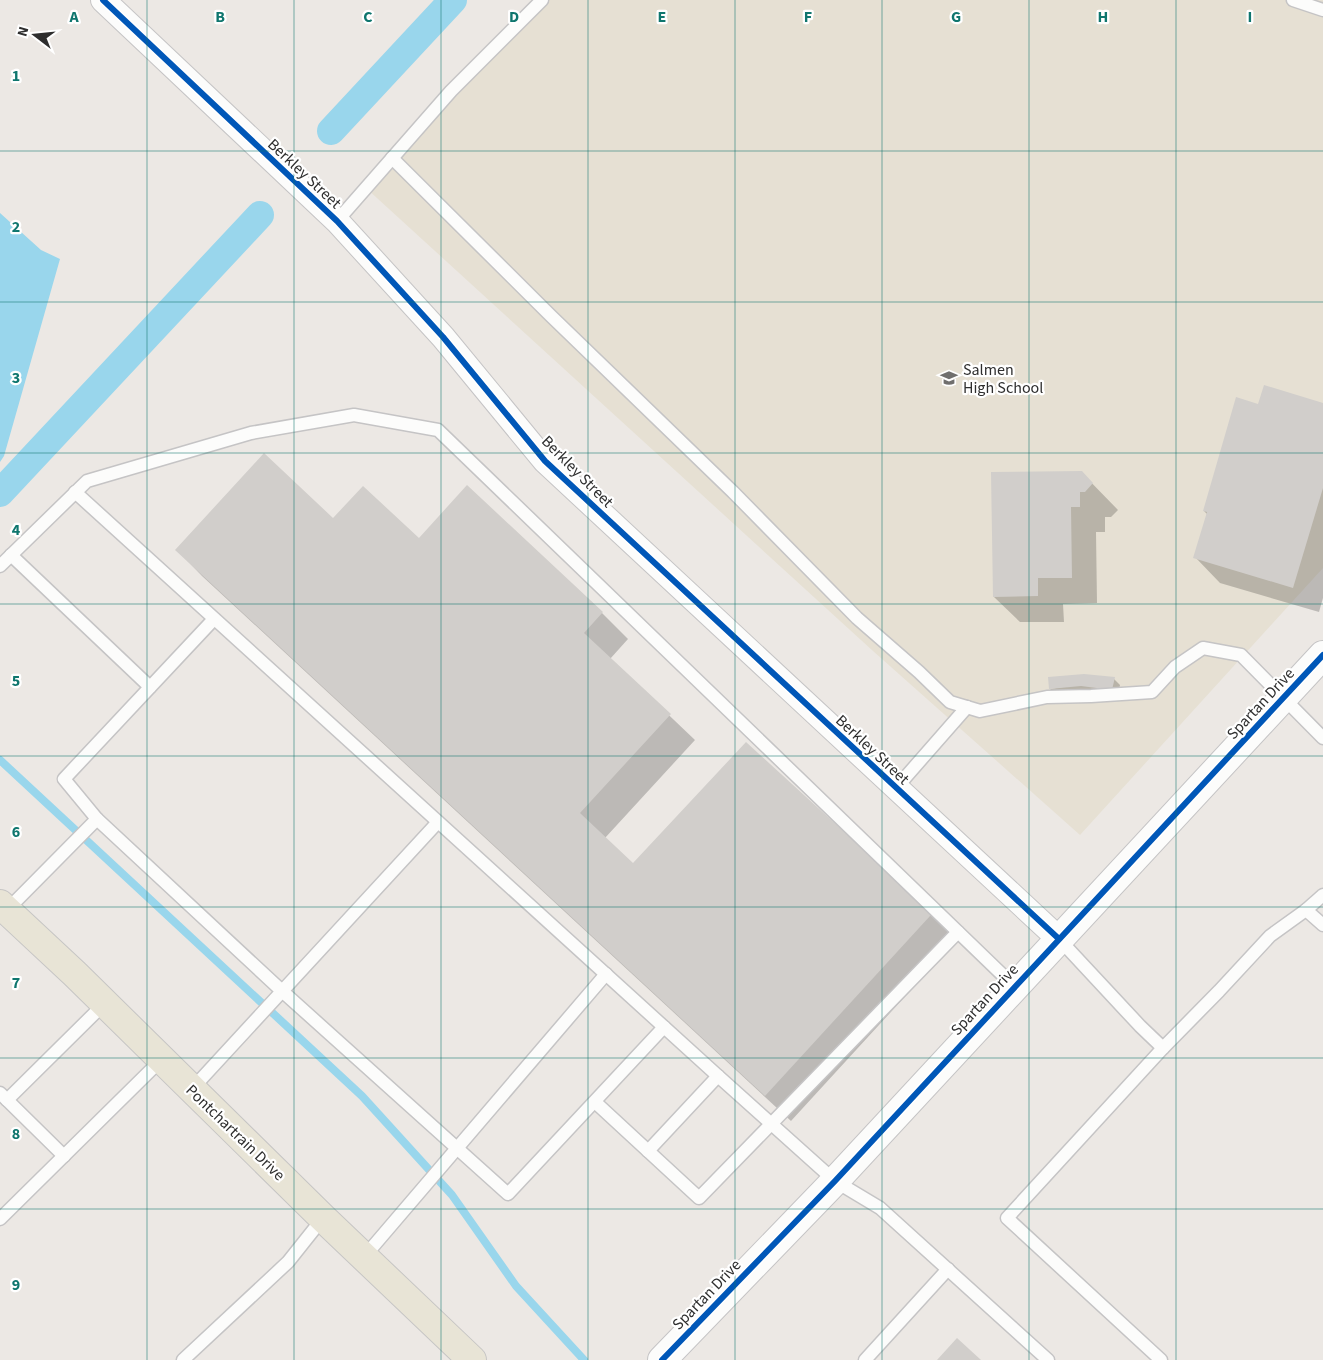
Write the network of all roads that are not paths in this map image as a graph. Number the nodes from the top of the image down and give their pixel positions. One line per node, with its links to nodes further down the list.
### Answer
1 (103, 0): 6 (street, Berkley Street)
2 (542, 0): 5 (lane)
3 (1293, 0): 4 (lane)
4 (1323, 10)
5 (392, 158): 6 (lane); 14 (lane)
6 (337, 221): 16 (street, Berkley Street)
7 (75, 492): 8 (lane); 10 (lane); 23 (lane)
8 (11, 555): 9 (lane); 12 (lane)
9 (0, 566)
10 (214, 619): 12 (lane); 18 (lane)
11 (1323, 655): 13 (street, Spartan Drive)
12 (150, 687): 17 (lane)
13 (1283, 698): 14 (lane); 15 (lane); 24 (street, Spartan Drive)
14 (967, 707): 16 (lane)
15 (1323, 738)
16 (896, 788): 24 (street, Berkley Street)
17 (97, 819): 20 (lane); 27 (lane)
18 (438, 822): 25 (lane); 27 (lane)
19 (1323, 895): 21 (lane)
20 (3, 907): 28 (main road, Pontchartrain Drive)
21 (1306, 910): 22 (lane); 30 (lane)
22 (1323, 925)
23 (958, 932): 26 (lane); 36 (lane)
24 (1059, 939): 26 (street, Spartan Drive); 30 (lane)
25 (606, 974): 29 (lane); 37 (lane)
26 (1014, 986): 40 (street, Spartan Drive)
27 (282, 991): 33 (lane); 37 (lane)
28 (105, 1003): 31 (main road, Pontchartrain Drive); 34 (lane)
29 (664, 1027): 32 (lane); 35 (lane)
30 (1163, 1048): 50 (lane)
31 (162, 1059): 33 (main road, Pontchartrain Drive); 39 (lane)
32 (718, 1076): 36 (lane); 38 (lane)
33 (192, 1089): 41 (main road, Pontchartrain Drive)
34 (4, 1096): 39 (lane)
35 (595, 1102): 37 (lane); 38 (lane)
36 (770, 1124): 38 (lane); 40 (lane)
37 (457, 1148): 43 (lane)
38 (648, 1151)
39 (64, 1156): 42 (lane)
40 (834, 1181): 44 (lane); 47 (street, Spartan Drive)
41 (323, 1218): 43 (main road, Pontchartrain Drive); 45 (lane)
42 (0, 1219)
43 (364, 1257): 46 (main road, Pontchartrain Drive)
44 (948, 1269): 48 (lane); 49 (lane)
45 (183, 1360)
46 (472, 1360)
47 (662, 1360)
48 (865, 1360)
49 (1048, 1360)
50 (1161, 1360)

